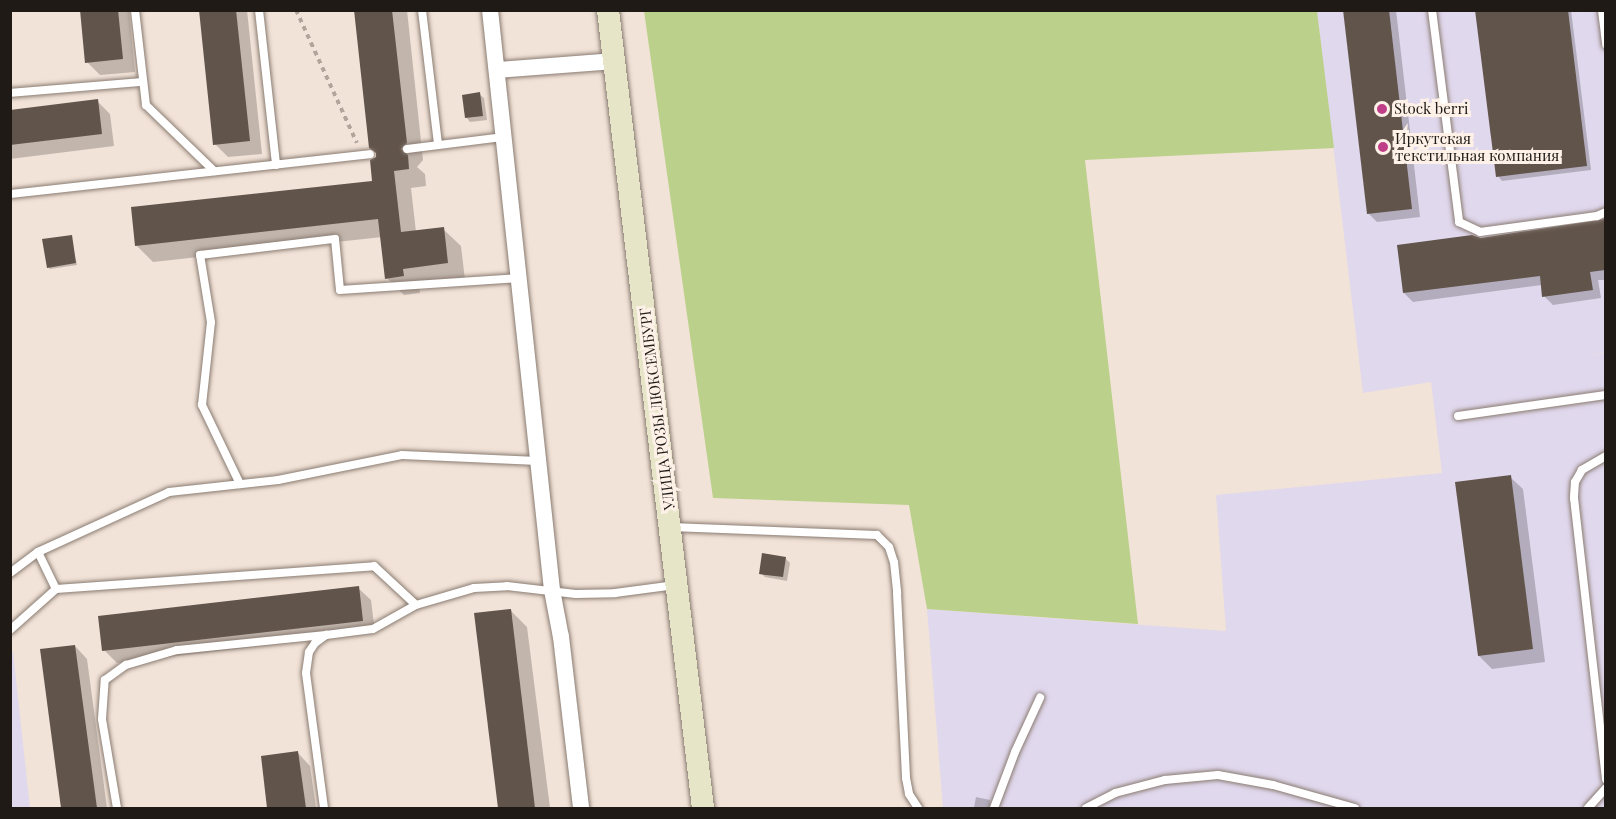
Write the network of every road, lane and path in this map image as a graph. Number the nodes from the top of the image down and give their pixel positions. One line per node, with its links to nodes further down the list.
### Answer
1 (135, 10): 12 (lane)
2 (259, 10): 18 (lane)
3 (296, 10): 17 (path)
4 (422, 10): 15 (lane)
5 (490, 10): 11 (street)
6 (608, 10): 10 (main road, УЛИЦА РОЗЫ ЛЮКСЕМБУРГ)
7 (1432, 10): 21 (lane)
8 (1602, 10): 9 (lane)
9 (1605, 45)
10 (614, 61): 11 (street); 28 (main road, УЛИЦА РОЗЫ ЛЮКСЕМБУРГ)
11 (497, 70): 14 (street)
12 (142, 82): 13 (lane); 19 (lane)
13 (10, 93)
14 (504, 137): 15 (lane); 22 (street)
15 (438, 145): 16 (lane)
16 (407, 149)
17 (366, 155): 18 (lane)
18 (276, 165): 19 (lane)
19 (214, 171): 20 (lane)
20 (10, 194)
21 (1605, 212)
22 (520, 278): 26 (street); 27 (lane)
23 (1605, 395): 24 (lane)
24 (1458, 416)
25 (1605, 456): 38 (lane)
26 (538, 461): 27 (lane); 33 (street)
27 (240, 484): 29 (lane)
28 (671, 527): 31 (main road, УЛИЦА РОЗЫ ЛЮКСЕМБУРГ); 44 (lane)
29 (38, 552): 30 (lane); 32 (lane)
30 (10, 573)
31 (678, 584): 33 (lane); 43 (main road, УЛИЦА РОЗЫ ЛЮКСЕМБУРГ)
32 (56, 589): 34 (lane); 35 (lane)
33 (552, 590): 34 (lane); 42 (street)
34 (416, 605): 36 (lane)
35 (10, 630)
36 (326, 635): 40 (lane); 41 (lane)
37 (1040, 698): 45 (lane)
38 (1605, 779)
39 (1605, 788): 48 (lane)
40 (117, 808)
41 (324, 808)
42 (581, 808)
43 (703, 808)
44 (918, 808)
45 (994, 808)
46 (1086, 808): 47 (lane)
47 (1355, 808)
48 (1588, 808)

